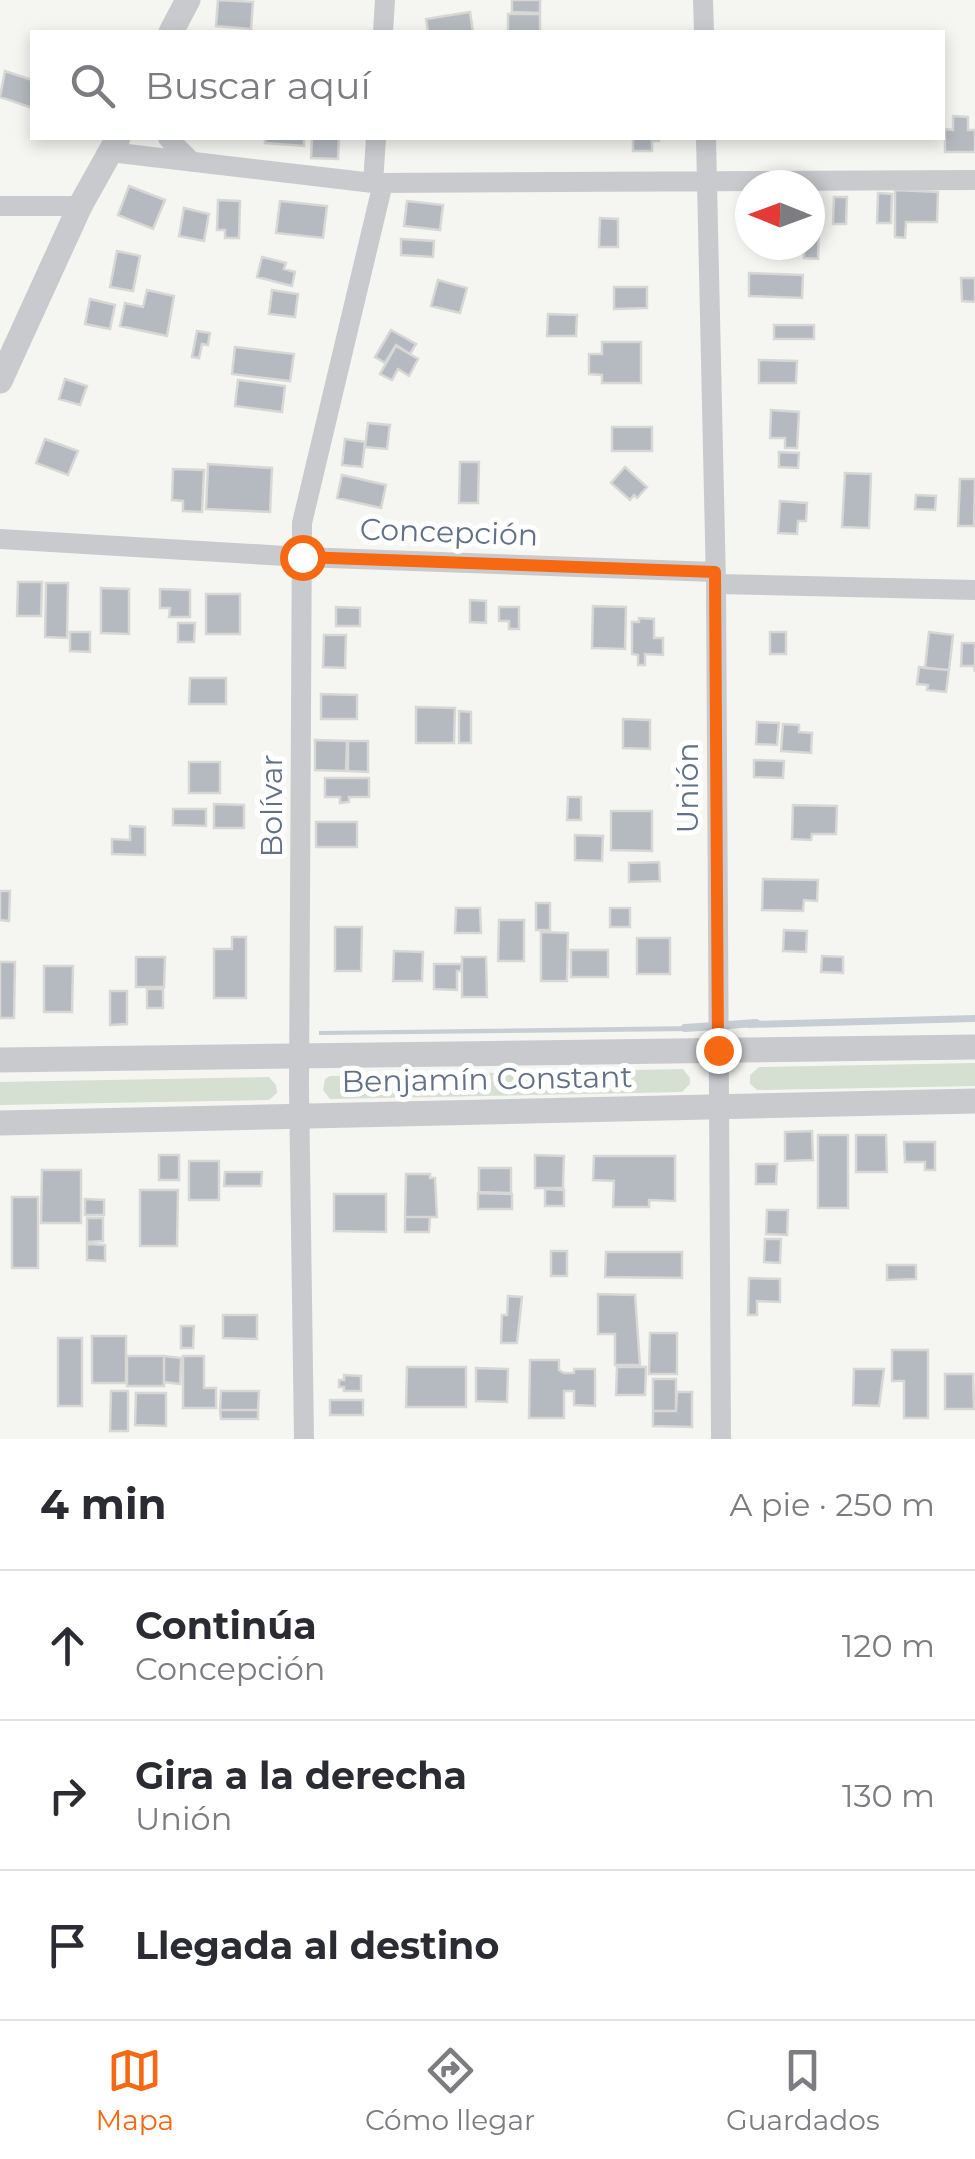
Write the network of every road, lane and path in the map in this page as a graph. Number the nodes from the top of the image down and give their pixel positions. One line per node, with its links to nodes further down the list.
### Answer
1 (188, 0): 4 (street)
2 (385, 0): 5 (street)
3 (703, 0): 6 (street)
4 (173, 30)
5 (383, 30)
6 (704, 30)
7 (170, 140): 11 (street)
8 (376, 140): 14 (street, Bolívar)
9 (706, 140): 13 (street, Unión)
10 (114, 145): 11 (street); 16 (street)
11 (192, 162): 14 (street)
12 (975, 180): 13 (street)
13 (706, 182): 14 (street); 20 (street, Unión)
14 (378, 183): 19 (street, Bolívar)
15 (0, 206): 16 (street)
16 (80, 206): 17 (street)
17 (0, 381)
18 (0, 540): 19 (street, Concepción)
19 (302, 557): 20 (street, Concepción); 24 (street, Bolívar)
20 (716, 578): 21 (street, Concepción); 22 (street, Unión)
21 (975, 590)
22 (718, 1034): 23 (street, Benjamín Constant); 24 (street, Benjamín Constant); 27 (street, Unión)
23 (975, 1047)
24 (299, 1056): 25 (street, Benjamín Constant); 28 (street, Bolívar)
25 (0, 1060)
26 (975, 1101): 27 (street, Benjamín Constant)
27 (719, 1106): 28 (street, Benjamín Constant); 31 (street, Unión)
28 (300, 1116): 29 (street, Benjamín Constant); 30 (street, Bolívar)
29 (0, 1123)
30 (304, 1439)
31 (722, 1439)

